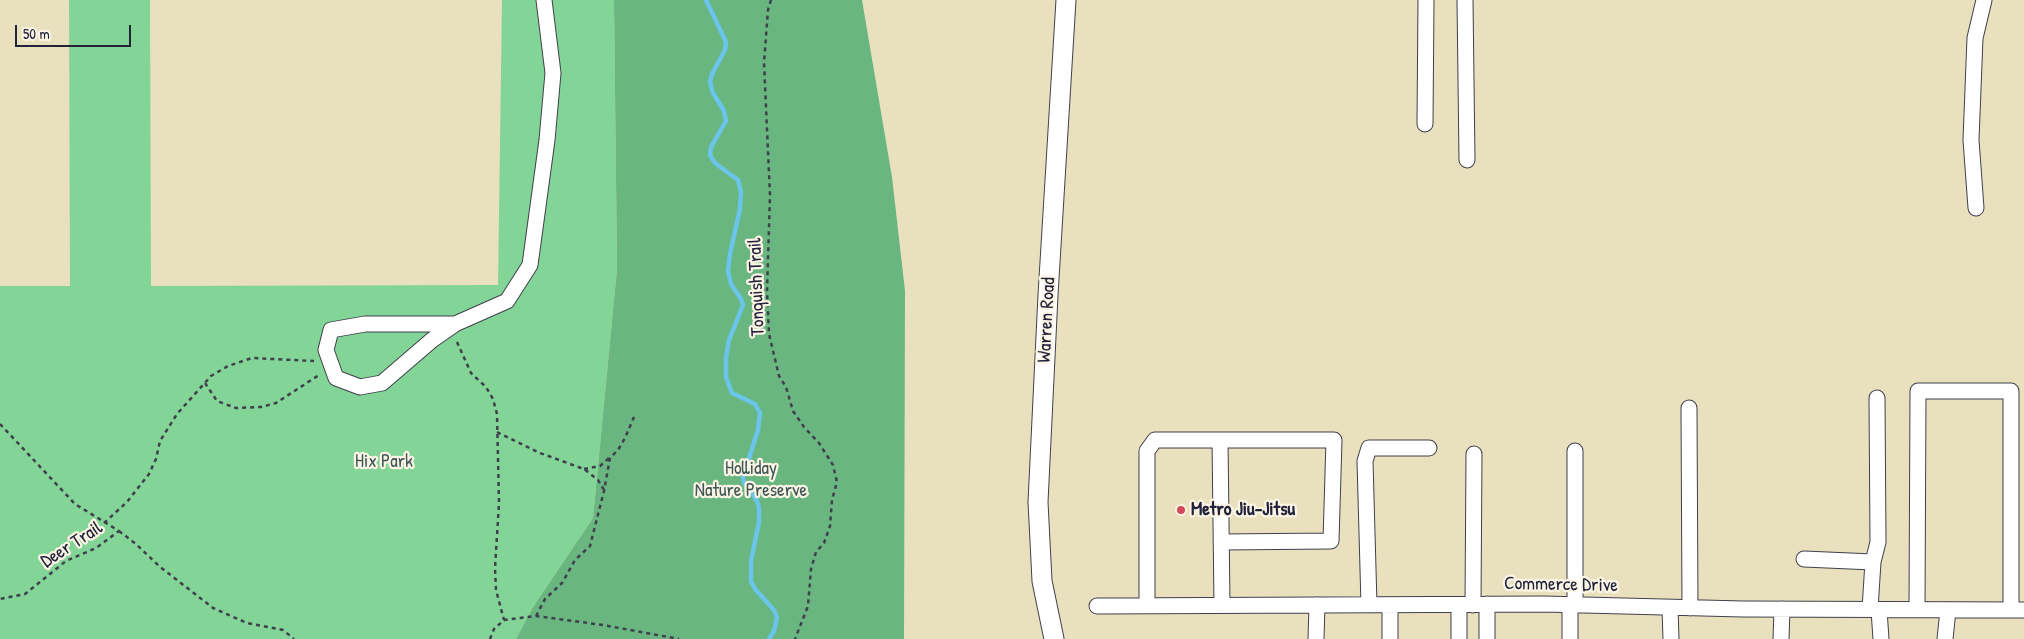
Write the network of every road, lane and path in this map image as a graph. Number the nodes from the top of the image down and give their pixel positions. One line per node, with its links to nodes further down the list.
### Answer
1 (544, 0): 10 (street)
2 (771, 0): 52 (path, Tonquish Trail)
3 (1066, 0): 53 (main road, Warren Road)
4 (1426, 0): 7 (street)
5 (1466, 0): 8 (street)
6 (1984, 0): 9 (street)
7 (1425, 124)
8 (1467, 160)
9 (1976, 208)
10 (453, 326): 12 (street); 12 (street); 18 (path)
11 (314, 361): 13 (path)
12 (332, 370): 13 (path)
13 (205, 382): 26 (path)
14 (1878, 398): 30 (street)
15 (1689, 408): 41 (street)
16 (634, 417): 23 (path)
17 (0, 424): 26 (path, Deer Trail)
18 (497, 432): 24 (path); 48 (path)
19 (1220, 440): 28 (street); 28 (street); 39 (street)
20 (1429, 448): 34 (street)
21 (1575, 451): 37 (street)
22 (1474, 454): 36 (street)
23 (610, 458): 24 (path); 25 (path)
24 (584, 469): 25 (path)
25 (604, 491): 47 (path)
26 (104, 523): 27 (path, Deer Trail)
27 (119, 531): 31 (path, Deer Trail); 49 (path)
28 (1221, 542): 32 (street)
29 (1804, 559): 30 (street)
30 (1873, 562): 44 (street)
31 (0, 598)
32 (1222, 605): 33 (street, Commerce Drive); 39 (street, Commerce Drive)
33 (1317, 605): 34 (street, Commerce Drive); 54 (street)
34 (1369, 605): 35 (street, Commerce Drive)
35 (1390, 605): 36 (street, Commerce Drive); 55 (street)
36 (1473, 605): 37 (street, Commerce Drive); 56 (street); 57 (street)
37 (1573, 605): 40 (street, Commerce Drive); 58 (street)
38 (1097, 606): 39 (street, Commerce Drive)
39 (1147, 606)
40 (1670, 608): 41 (street, Commerce Drive); 59 (street)
41 (1690, 608): 42 (street, Commerce Drive)
42 (1782, 609): 44 (street, Commerce Drive); 60 (street)
43 (1917, 609): 44 (street, Commerce Drive); 45 (street, Commerce Drive); 46 (street)
44 (1874, 610): 61 (street)
45 (1948, 610): 46 (street, Commerce Drive); 62 (street)
46 (2017, 610)
47 (536, 616): 48 (path); 51 (path)
48 (504, 620): 50 (path)
49 (294, 639)
50 (490, 639)
51 (679, 639)
52 (795, 639)
53 (1054, 639)
54 (1316, 639)
55 (1390, 639)
56 (1459, 639)
57 (1487, 639)
58 (1570, 639)
59 (1671, 639)
60 (1781, 639)
61 (1881, 639)
62 (1946, 639)

